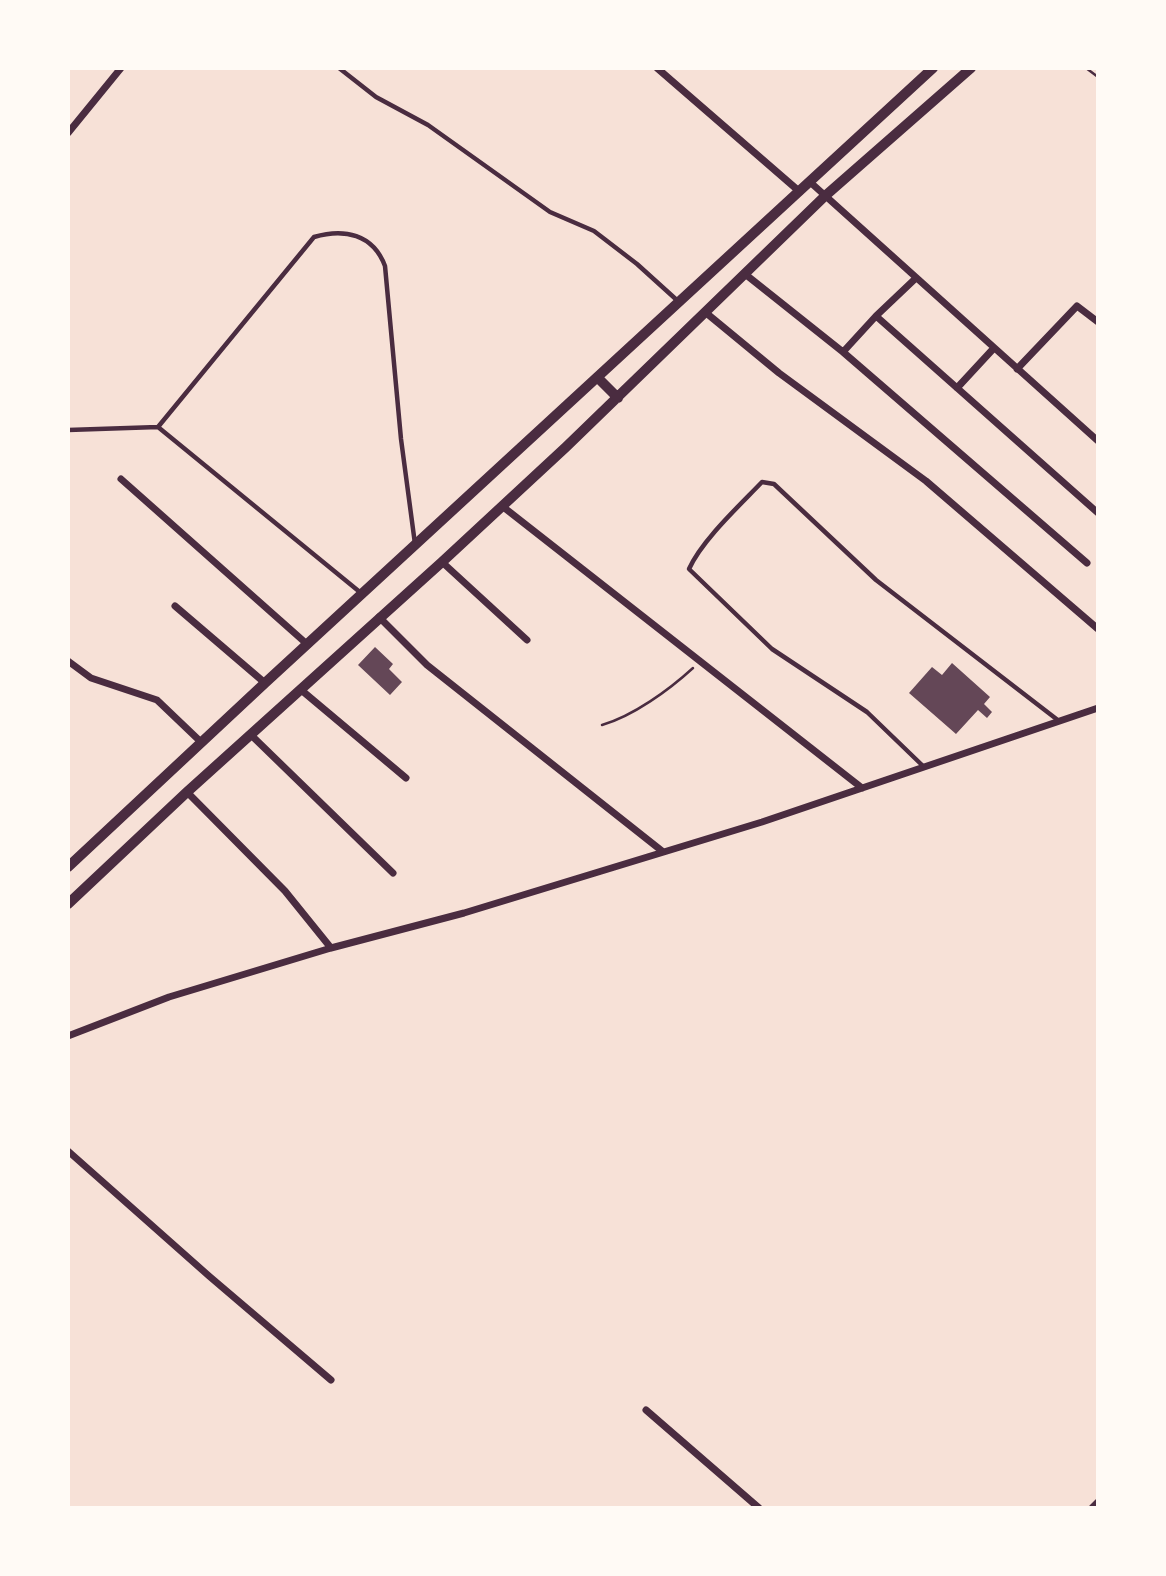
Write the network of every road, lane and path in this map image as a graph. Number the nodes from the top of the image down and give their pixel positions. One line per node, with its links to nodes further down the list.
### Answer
1 (121, 68): 8 (street)
2 (340, 68): 14 (lane)
3 (657, 68): 10 (street)
4 (933, 68): 9 (street)
5 (971, 68): 11 (street)
6 (1086, 68): 7 (path)
7 (1098, 77)
8 (68, 133)
9 (810, 182): 10 (street); 11 (street)
10 (800, 192): 14 (street)
11 (825, 196): 12 (street); 13 (street)
12 (745, 274): 15 (street); 19 (street)
13 (916, 278): 16 (street); 18 (street)
14 (679, 303): 21 (street)
15 (705, 313): 23 (street); 36 (street)
16 (876, 316): 19 (street); 22 (street)
17 (1098, 322): 20 (street)
18 (994, 348): 20 (street); 22 (street)
19 (842, 352): 32 (street)
20 (1017, 369): 26 (street)
21 (598, 378): 23 (street); 30 (street)
22 (957, 388): 29 (street)
23 (618, 398): 28 (street)
24 (158, 427): 25 (lane); 30 (lane); 33 (lane)
25 (68, 430)
26 (1098, 441)
27 (121, 479): 38 (street)
28 (502, 506): 31 (street); 40 (street)
29 (1098, 513)
30 (416, 545): 33 (street)
31 (442, 562): 35 (street); 37 (street)
32 (1087, 563)
33 (363, 594): 38 (street)
34 (174, 606): 41 (street)
35 (379, 617): 42 (street); 52 (street)
36 (1098, 629)
37 (527, 640)
38 (308, 645): 41 (street)
39 (68, 661): 47 (street)
40 (701, 661): 45 (path); 50 (street)
41 (265, 682): 47 (street)
42 (300, 689): 46 (street); 49 (street)
43 (1098, 708): 44 (street)
44 (1059, 721): 48 (street); 48 (lane)
45 (602, 725)
46 (250, 734): 51 (street); 54 (street)
47 (202, 743): 53 (street)
48 (924, 767): 50 (street)
49 (406, 778)
50 (862, 788): 52 (street)
51 (187, 792): 55 (street); 56 (street)
52 (662, 851): 56 (street)
53 (68, 867)
54 (393, 873)
55 (68, 904)
56 (331, 948): 57 (street)
57 (68, 1036)
58 (68, 1151): 59 (street)
59 (331, 1380)
60 (646, 1410): 62 (street)
61 (1098, 1502): 63 (street)
62 (759, 1508)
63 (1092, 1508)

